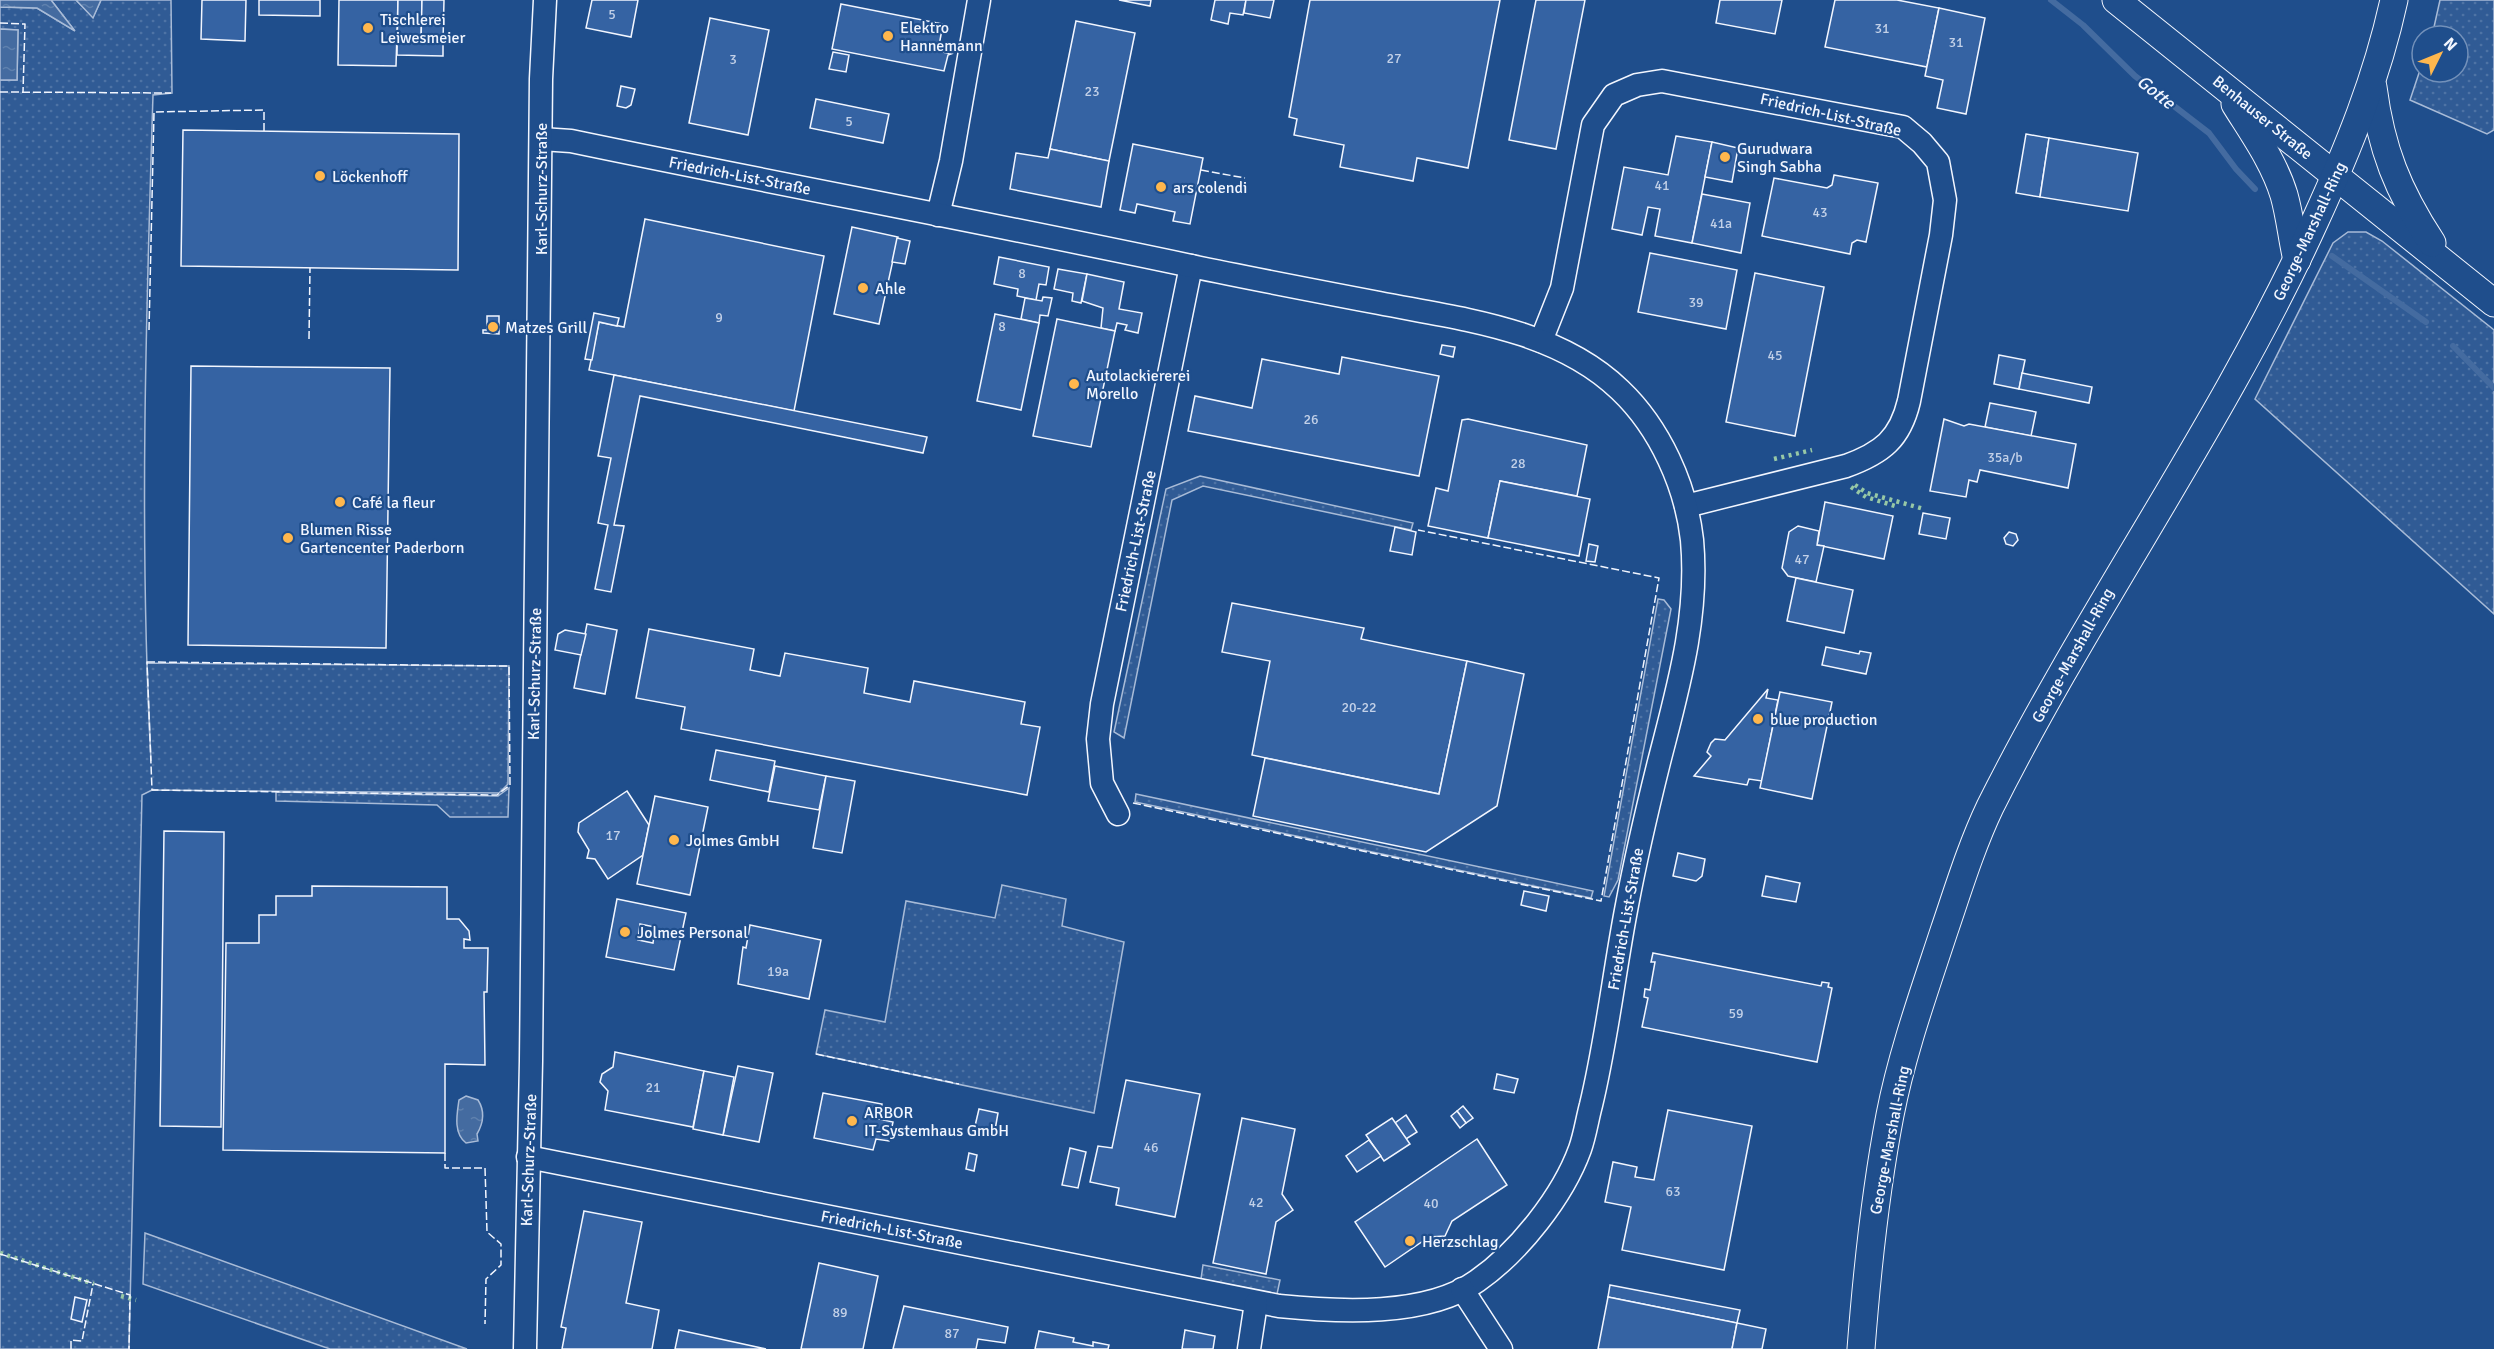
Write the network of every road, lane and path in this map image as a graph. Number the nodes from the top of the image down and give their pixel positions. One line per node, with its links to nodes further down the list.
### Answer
1 (545, 0): 7 (street, Karl-Schurz-Straße)
2 (979, 0): 9 (street)
3 (2116, 0): 6 (main road, Benhauser Straße)
4 (2394, 0): 5 (main road, George-Marshall-Ring)
5 (2373, 83): 8 (main road, George-Marshall-Ring); 11 (main road)
6 (2223, 85): 8 (main road, Benhauser Straße); 10 (main road)
7 (541, 139): 9 (street, Friedrich-List-Straße); 17 (street, Karl-Schurz-Straße)
8 (2336, 175): 10 (main road, George-Marshall-Ring); 11 (main road, Benhauser Straße)
9 (938, 215): 12 (street, Friedrich-List-Straße)
10 (2297, 260): 23 (main road, George-Marshall-Ring)
11 (2444, 261): 13 (main road, Benhauser Straße)
12 (1191, 266): 14 (street, Friedrich-List-Straße); 16 (street, Friedrich-List-Straße)
13 (2494, 303)
14 (1542, 341): 15 (street, Friedrich-List-Straße); 15 (street, Friedrich-List-Straße)
15 (1686, 506): 18 (street, Friedrich-List-Straße)
16 (1118, 814)
17 (528, 1156): 19 (street, Friedrich-List-Straße); 20 (street, Karl-Schurz-Straße)
18 (1462, 1289): 19 (street, Friedrich-List-Straße); 22 (street)
19 (1256, 1303): 21 (street)
20 (525, 1349)
21 (1249, 1349)
22 (1501, 1349)
23 (1861, 1349)

